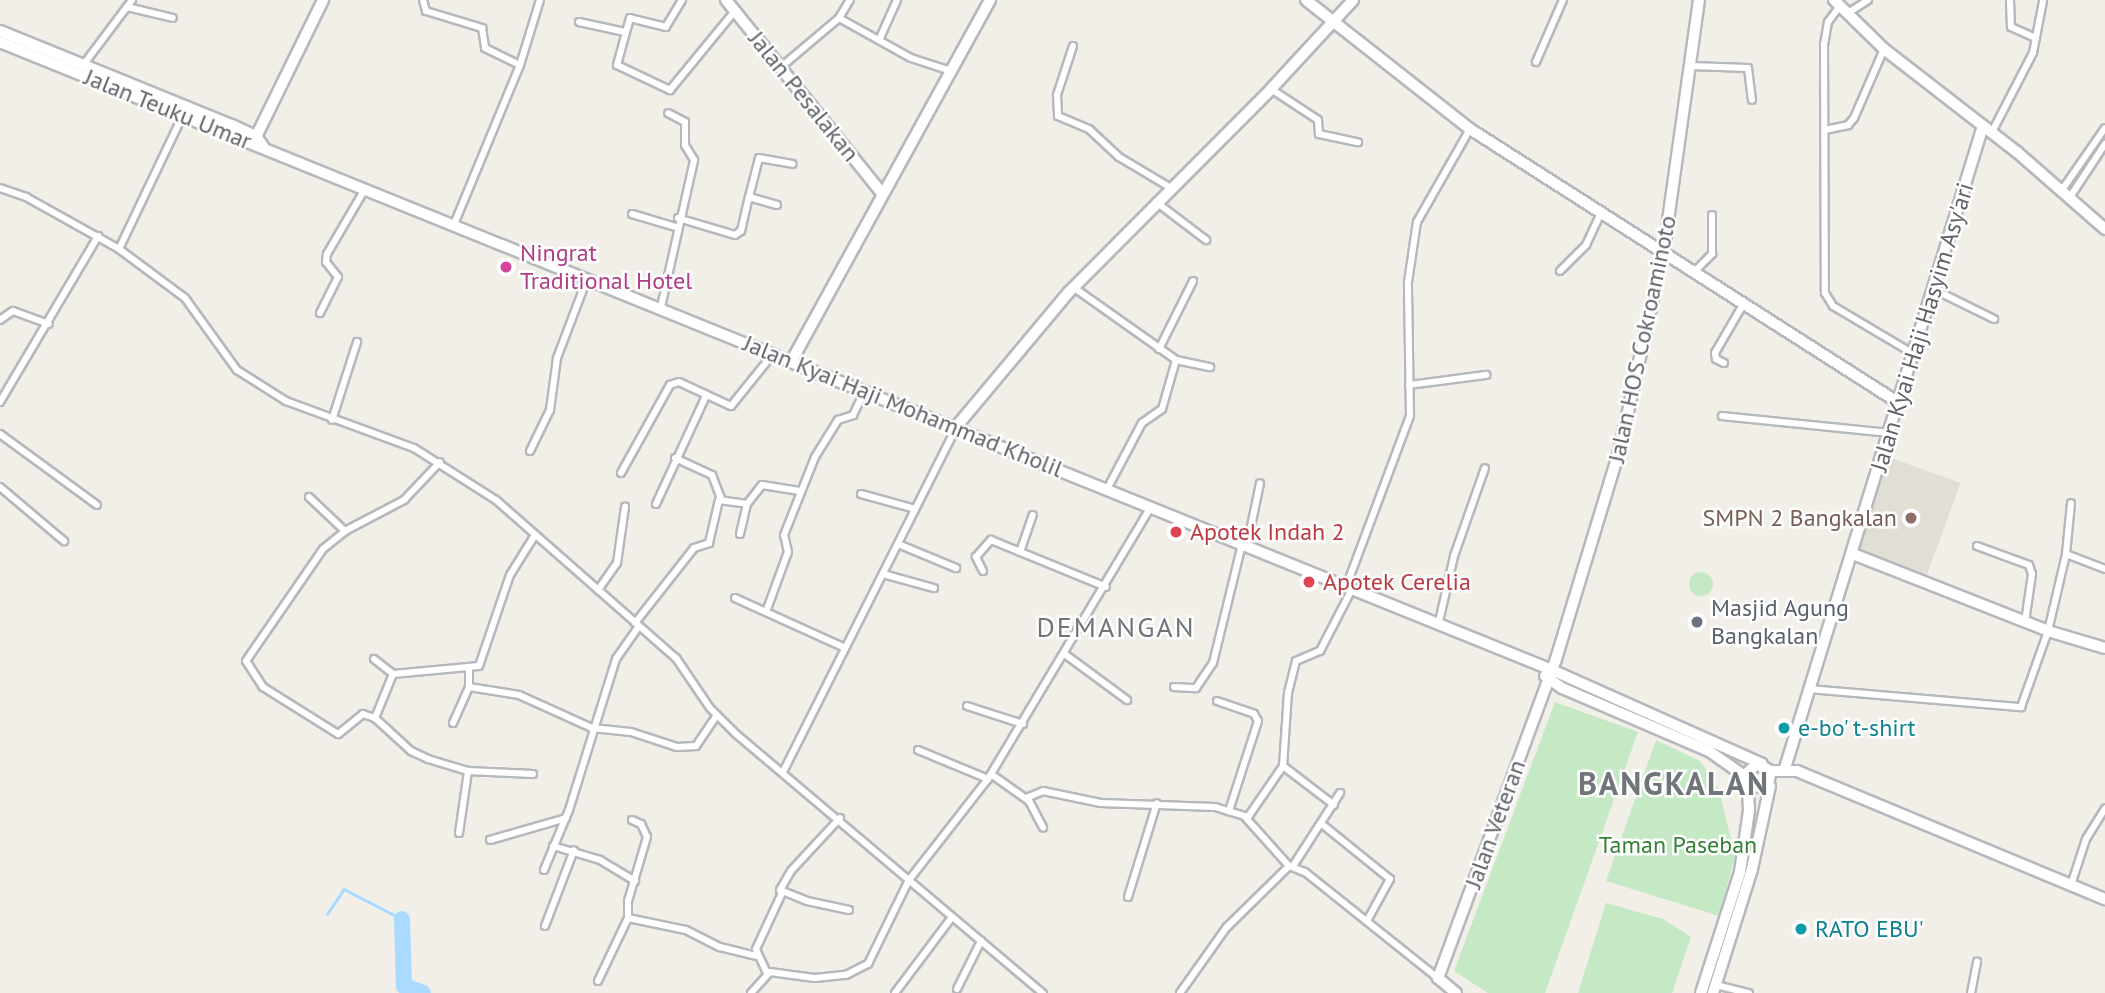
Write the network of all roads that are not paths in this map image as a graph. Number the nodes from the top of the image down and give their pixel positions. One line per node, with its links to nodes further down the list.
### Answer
1 (132, 0): 18 (street)
2 (323, 0): 46 (street)
3 (423, 0): 34 (street)
4 (540, 0): 34 (street)
5 (682, 0): 25 (street)
6 (726, 0): 19 (street, Jalan Pesalakan)
7 (850, 0): 21 (street)
8 (897, 0): 26 (street)
9 (990, 0): 37 (street)
10 (1306, 0): 22 (street)
11 (1353, 0): 22 (street)
12 (1563, 0): 32 (street)
13 (1699, 0): 36 (street, Jalan HOS Cokroaminoto)
14 (1868, 0): 17 (street)
15 (2010, 0): 27 (street)
16 (2043, 1): 27 (street)
17 (1841, 6): 30 (street); 45 (street)
18 (127, 7): 20 (street); 33 (street)
19 (735, 11): 25 (street); 35 (street, Jalan Pesalakan)
20 (173, 18)
21 (839, 18): 26 (street); 35 (street)
22 (1333, 21): 38 (street); 43 (street)
23 (579, 22): 25 (street)
24 (0, 31): 31 (street, Jalan Teuku Umar)
25 (625, 32)
26 (880, 38): 37 (street)
27 (2036, 38): 44 (street)
28 (0, 42): 31 (street, Jalan Teuku Umar)
29 (1073, 46): 53 (street)
30 (1884, 49): 44 (street); 45 (street)
31 (42, 53): 33 (street, Jalan Teuku Umar); 41 (street, Jalan Teuku Umar)
32 (1536, 62)
33 (84, 64): 46 (street, Jalan Teuku Umar)
34 (520, 65): 63 (street)
35 (781, 66): 54 (street, Jalan Pesalakan)
36 (1691, 66): 39 (street); 69 (street, Jalan HOS Cokroaminoto)
37 (949, 70): 54 (street)
38 (1271, 89): 47 (street); 53 (street)
39 (1752, 100)
40 (668, 113): 62 (street)
41 (182, 117): 46 (street, Jalan Teuku Umar); 68 (street)
42 (2105, 128): 55 (street)
43 (1470, 129): 59 (street); 91 (street)
44 (1987, 129): 55 (street); 75 (street, Jalan Kyai Haji Hasyim Asy'ari)
45 (1825, 130): 85 (street)
46 (254, 141): 49 (street, Jalan Teuku Umar)
47 (1358, 142)
48 (2105, 145): 55 (street)
49 (263, 146): 51 (street, Jalan Kyai Haji Mohammad Kholil)
50 (792, 164): 56 (street)
51 (366, 187): 63 (street, Jalan Kyai Haji Mohammad Kholil); 78 (street)
52 (0, 188): 66 (street)
53 (1171, 188): 57 (street)
54 (882, 193): 87 (street)
55 (2066, 193): 65 (street)
56 (749, 197): 58 (street); 62 (street)
57 (1156, 202): 67 (street); 74 (street)
58 (777, 205)
59 (1602, 211): 69 (street); 71 (street)
60 (632, 214): 64 (street)
61 (1712, 215): 70 (street)
62 (678, 218): 64 (street)
63 (455, 222): 72 (street, Jalan Kyai Haji Mohammad Kholil)
64 (676, 226): 77 (street)
65 (2105, 229)
66 (98, 236): 68 (street); 81 (street)
67 (1206, 240)
68 (119, 249): 97 (street)
69 (1664, 249): 70 (street); 150 (street, Jalan HOS Cokroaminoto)
70 (1696, 270): 76 (street)
71 (1560, 271)
72 (588, 277): 77 (street, Jalan Kyai Haji Mohammad Kholil); 101 (street)
73 (1193, 281): 83 (street)
74 (1073, 288): 83 (street); 98 (street)
75 (1936, 290): 79 (street); 85 (street, Jalan Kyai Haji Hasyim Asy'ari)
76 (1745, 302): 88 (street); 95 (street)
77 (661, 307): 84 (street, Jalan Kyai Haji Mohammad Kholil)
78 (320, 313)
79 (1994, 319)
80 (0, 320): 81 (street)
81 (48, 324): 94 (street)
82 (357, 342): 97 (street)
83 (1158, 348): 86 (street)
84 (774, 354): 87 (street, Jalan Kyai Haji Mohammad Kholil); 93 (street)
85 (1914, 354): 95 (street, Jalan Kyai Haji Hasyim Asy'ari)
86 (1176, 360): 89 (street); 108 (street)
87 (791, 362): 92 (street, Jalan Kyai Haji Mohammad Kholil)
88 (1724, 363)
89 (1210, 367)
90 (1486, 375): 91 (street)
91 (1409, 384): 137 (street)
92 (864, 392): 98 (street, Jalan Kyai Haji Mohammad Kholil); 109 (street)
93 (706, 396): 102 (street); 105 (street)
94 (0, 402)
95 (1899, 403): 99 (street, Jalan Kyai Haji Hasyim Asy'ari)
96 (1722, 415): 99 (street)
97 (332, 420): 103 (street)
98 (956, 427): 108 (street, Jalan Kyai Haji Mohammad Kholil); 119 (street)
99 (1889, 433): 129 (street, Jalan Kyai Haji Hasyim Asy'ari)
100 (0, 435): 116 (street)
101 (530, 451)
102 (675, 458): 112 (street); 114 (street)
103 (440, 462): 121 (street); 123 (street)
104 (1485, 468): 143 (street)
105 (621, 473)
106 (1260, 483): 126 (street)
107 (0, 487): 124 (street)
108 (1107, 489): 118 (street, Jalan Kyai Haji Mohammad Kholil)
109 (800, 491): 115 (street); 140 (street)
110 (861, 494): 119 (street)
111 (309, 497): 121 (street)
112 (721, 498): 115 (street); 142 (street)
113 (2071, 503): 130 (street)
114 (656, 504)
115 (747, 504): 122 (street)
116 (97, 505)
117 (625, 507): 138 (street)
118 (1151, 507): 126 (street, Jalan Kyai Haji Mohammad Kholil); 135 (street)
119 (915, 509): 125 (street)
120 (1033, 515): 128 (street)
121 (345, 531): 159 (street)
122 (740, 534)
123 (535, 535): 138 (street); 149 (street)
124 (64, 541)
125 (898, 544): 131 (street); 134 (street)
126 (1245, 545): 137 (street, Jalan Kyai Haji Mohammad Kholil); 153 (street)
127 (1977, 546): 141 (street)
128 (1020, 552): 133 (street); 135 (street)
129 (1853, 554): 141 (street); 154 (street, Jalan Kyai Haji Hasyim Asy'ari)
130 (2066, 554): 132 (street); 144 (street)
131 (956, 568)
132 (2105, 569)
133 (983, 571)
134 (883, 574): 136 (street); 145 (street)
135 (1106, 587): 147 (street)
136 (934, 588)
137 (1348, 589): 143 (street, Jalan Kyai Haji Mohammad Kholil); 166 (street)
138 (598, 590): 142 (street)
139 (735, 598): 140 (street)
140 (765, 611): 145 (street)
141 (2025, 622): 144 (street)
142 (637, 624): 158 (street); 163 (street)
143 (1438, 626): 150 (street, Jalan Kyai Haji Mohammad Kholil)
144 (2048, 631): 146 (street); 154 (street)
145 (845, 648): 169 (street)
146 (2105, 648)
147 (1066, 655): 155 (street); 162 (street)
148 (374, 659): 151 (street)
149 (468, 667): 151 (street); 152 (street)
150 (1547, 673): 160 (street); 164 (street); 208 (street, Jalan Veteran)
151 (393, 674): 159 (street)
152 (469, 687): 161 (street); 163 (street)
153 (1174, 687)
154 (1809, 689): 168 (street, Jalan Kyai Haji Hasyim Asy'ari)
155 (1127, 699)
156 (1217, 701): 180 (street)
157 (967, 706): 162 (street)
158 (717, 715): 163 (street); 169 (street)
159 (375, 718): 170 (street)
160 (1663, 718): 164 (street); 167 (street)
161 (453, 723)
162 (1023, 724): 172 (street)
163 (592, 728): 181 (street)
164 (1658, 729): 173 (street)
165 (918, 750): 172 (street)
166 (1283, 766): 178 (street); 183 (street)
167 (1766, 767): 168 (street); 173 (street); 174 (street)
168 (1784, 768): 195 (street)
169 (784, 770): 182 (street)
170 (468, 771): 171 (street); 187 (street)
171 (533, 774)
172 (990, 777): 176 (street); 193 (street)
173 (1747, 781): 174 (street); 217 (street)
174 (1770, 786): 211 (street)
175 (1340, 793): 178 (street)
176 (1026, 798): 177 (street); 186 (street)
177 (1157, 803): 180 (street); 197 (street)
178 (1334, 805): 185 (street)
179 (2105, 808): 195 (street)
180 (1229, 811): 183 (street)
181 (566, 818): 188 (street); 189 (street)
182 (840, 818): 193 (street); 196 (street)
183 (1246, 818): 191 (street)
184 (632, 820): 194 (street)
185 (1322, 825): 191 (street); 202 (street)
186 (1044, 827)
187 (459, 833)
188 (490, 840)
189 (553, 846): 190 (street); 192 (street)
190 (574, 850): 194 (street); 203 (street)
191 (1291, 866): 202 (street); 215 (street)
192 (544, 870)
193 (909, 880): 200 (street); 207 (street)
194 (635, 881): 201 (street)
195 (2071, 885): 198 (street)
196 (782, 893): 199 (street); 205 (street)
197 (1128, 897)
198 (2105, 899)
199 (849, 910)
200 (952, 916): 204 (street); 213 (street)
201 (628, 918): 205 (street); 209 (street)
202 (1367, 921): 208 (street)
203 (545, 926)
204 (981, 941): 210 (street); 214 (street)
205 (756, 956): 207 (street)
206 (1977, 962): 219 (street)
207 (767, 973): 212 (street)
208 (1438, 978): 216 (street)
209 (598, 981)
210 (957, 989)
211 (1715, 989): 218 (street)
212 (751, 993)
213 (895, 993)
214 (1043, 993)
215 (1180, 993)
216 (1456, 993)
217 (1701, 993)
218 (1749, 993)
219 (1971, 993)

